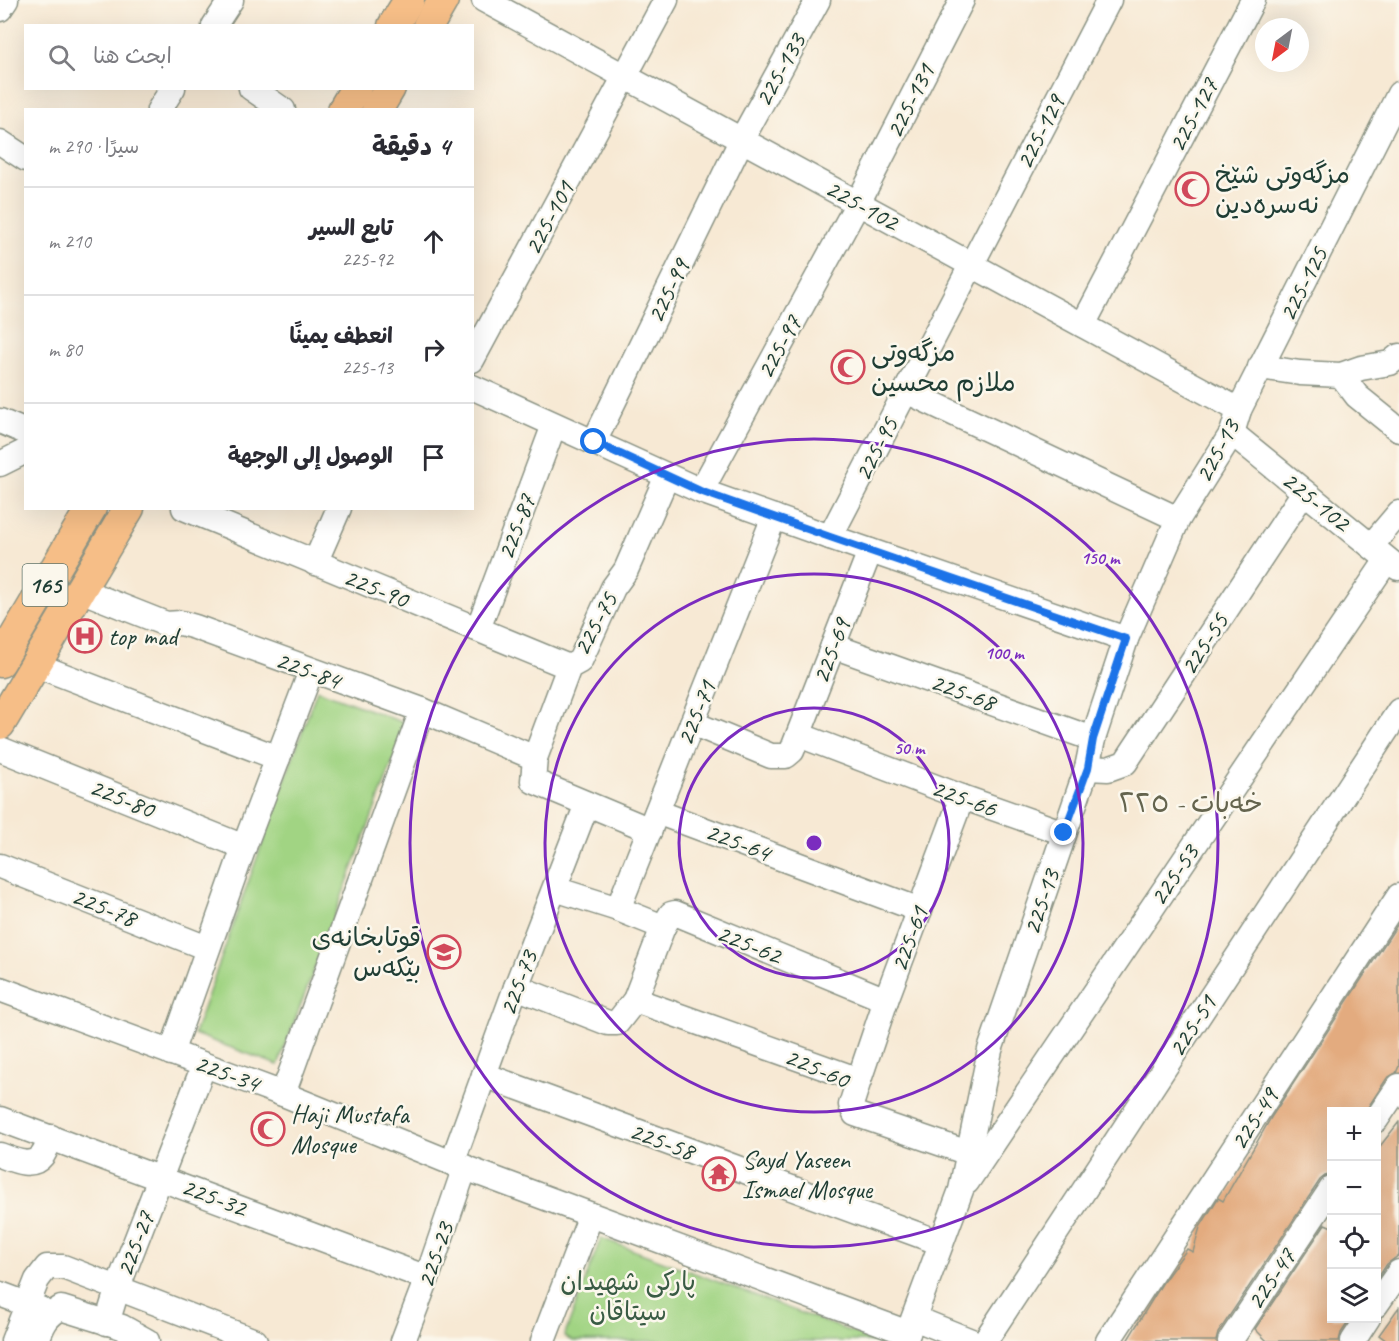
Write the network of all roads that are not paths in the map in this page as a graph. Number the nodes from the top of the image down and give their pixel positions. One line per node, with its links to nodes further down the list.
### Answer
1 (6, 0): 11 (street)
2 (231, 0): 12 (street)
3 (409, 0): 13 (main road)
4 (443, 0): 14 (main road)
5 (484, 0): 15 (street, 225-102)
6 (666, 0): 15 (street, 225-101)
7 (818, 0): 25 (street, 225-133)
8 (962, 0): 26 (street, 225-131)
9 (1108, 0): 27 (street, 225-129)
10 (1253, 0): 28 (street, 225-127)
11 (0, 9)
12 (215, 24)
13 (394, 24)
14 (429, 24)
15 (625, 76): 25 (street, 225-102); 29 (street, 225-101)
16 (172, 90): 21 (street)
17 (254, 90): 22 (street)
18 (355, 90): 23 (main road)
19 (389, 90): 24 (main road)
20 (1399, 94): 31 (street, 225-125)
21 (160, 108)
22 (280, 108)
23 (344, 108)
24 (378, 108)
25 (742, 139): 26 (street, 225-102); 41 (street, 225-99)
26 (858, 203): 27 (street, 225-102); 47 (street, 225-97)
27 (971, 265): 28 (street, 225-102); 34 (street, 225-95)
28 (1083, 325): 35 (street, 225-102)
29 (474, 356)
30 (1399, 356): 32 (street)
31 (1260, 367): 32 (street); 35 (street, 225-125)
32 (1341, 375): 38 (street)
33 (474, 388): 37 (street)
34 (906, 391): 55 (street); 56 (street, 225-95)
35 (1239, 410): 40 (street, 225-13)
36 (0, 421): 39 (street)
37 (554, 425): 41 (street); 61 (street, 225-87)
38 (1399, 430)
39 (24, 431)
40 (1232, 433): 48 (street, 225-102); 55 (street, 225-13)
41 (594, 442): 46 (street)
42 (24, 446): 43 (street)
43 (0, 448)
44 (24, 452): 45 (street)
45 (0, 464)
46 (667, 476): 47 (street); 66 (street, 225-75)
47 (700, 491): 54 (street)
48 (1304, 492): 58 (street, 225-102); 77 (street, 225-55)
49 (90, 510): 64 (main road, 165)
50 (128, 510): 60 (main road, 165)
51 (189, 510): 59 (street, 225-90)
52 (338, 510): 59 (street)
53 (1399, 513): 58 (street, 225-53)
54 (774, 517): 56 (street); 70 (street, 225-71)
55 (1178, 519): 62 (street, 225-13)
56 (830, 537): 57 (street)
57 (870, 551): 62 (street); 63 (street, 225-69)
58 (1386, 558): 107 (street, 225-53)
59 (315, 563): 61 (street, 225-90)
60 (80, 590): 65 (main road, 165); 67 (street, 225-84)
61 (478, 629): 66 (street, 225-90)
62 (1126, 639): 72 (street, 225-13)
63 (833, 646): 72 (street, 225-68); 73 (street, 225-69)
64 (0, 662)
65 (36, 665): 71 (main road, 165); 75 (street)
66 (569, 667): 76 (street, 225-75)
67 (311, 671): 68 (street, 225-84); 75 (street)
68 (422, 710): 76 (street, 225-84); 99 (street)
69 (1399, 711): 128 (street, 225-51)
70 (692, 723): 73 (street); 80 (street, 225-71)
71 (0, 724)
72 (1093, 739): 77 (street, 225-13)
73 (795, 743): 78 (street, 225-66)
74 (0, 749): 82 (street, 225-80)
75 (278, 758): 82 (street)
76 (534, 766): 79 (street, 225-84)
77 (1088, 768): 81 (street, 225-13)
78 (962, 798): 81 (street, 225-66); 87 (street, 225-61)
79 (587, 804): 80 (street, 225-64); 84 (street, 225-73)
80 (653, 821): 86 (street, 225-71); 87 (street, 225-64)
81 (1064, 833): 103 (street, 225-13)
82 (244, 847): 89 (street)
83 (0, 866): 89 (street, 225-78)
84 (555, 889): 86 (street); 90 (street, 225-73)
85 (1399, 896): 129 (street, 225-49)
86 (618, 909): 88 (street)
87 (920, 910): 93 (street, 225-61)
88 (663, 927): 92 (street); 93 (street, 225-62)
89 (207, 948): 94 (street)
90 (516, 987): 92 (street); 96 (street, 225-73)
91 (0, 988): 94 (street, 225-34)
92 (635, 1000): 97 (street, 225-60)
93 (886, 1000): 97 (street, 225-61)
94 (171, 1053): 95 (street, 225-34)
95 (204, 1065): 99 (street, 225-34); 106 (street, 225-27)
96 (484, 1075): 105 (street, 225-73); 110 (street, 225-58)
97 (859, 1080): 103 (street, 225-60)
98 (1399, 1086): 100 (street)
99 (283, 1094): 105 (street, 225-34)
100 (1381, 1114)
101 (0, 1119): 102 (street, 225-32)
102 (51, 1137): 104 (street); 106 (street, 225-32)
103 (968, 1153): 107 (street, 225-13)
104 (0, 1155)
105 (459, 1165): 109 (street, 225-34); 112 (street, 225-23)
106 (160, 1177): 112 (street, 225-32); 113 (street, 225-27)
107 (962, 1190): 110 (street, 225-13)
108 (1327, 1196): 130 (street, 225-47)
109 (591, 1215): 120 (street, 225-34); 126 (street)
110 (941, 1243): 120 (street, 225-13)
111 (1399, 1272): 115 (street)
112 (427, 1278): 125 (street, 225-23)
113 (118, 1287): 116 (street); 118 (street, 225-27); 124 (street)
114 (0, 1294): 116 (street)
115 (1381, 1299)
116 (26, 1305): 117 (street); 121 (street)
117 (52, 1313): 118 (street); 122 (street)
118 (107, 1323): 123 (street)
119 (1365, 1323): 131 (street)
120 (909, 1331): 127 (street, 225-34)
121 (13, 1341)
122 (37, 1341)
123 (147, 1341)
124 (255, 1341)
125 (403, 1341)
126 (543, 1341)
127 (970, 1341)
128 (985, 1341)
129 (1108, 1341)
130 (1230, 1341)
131 (1353, 1341)

